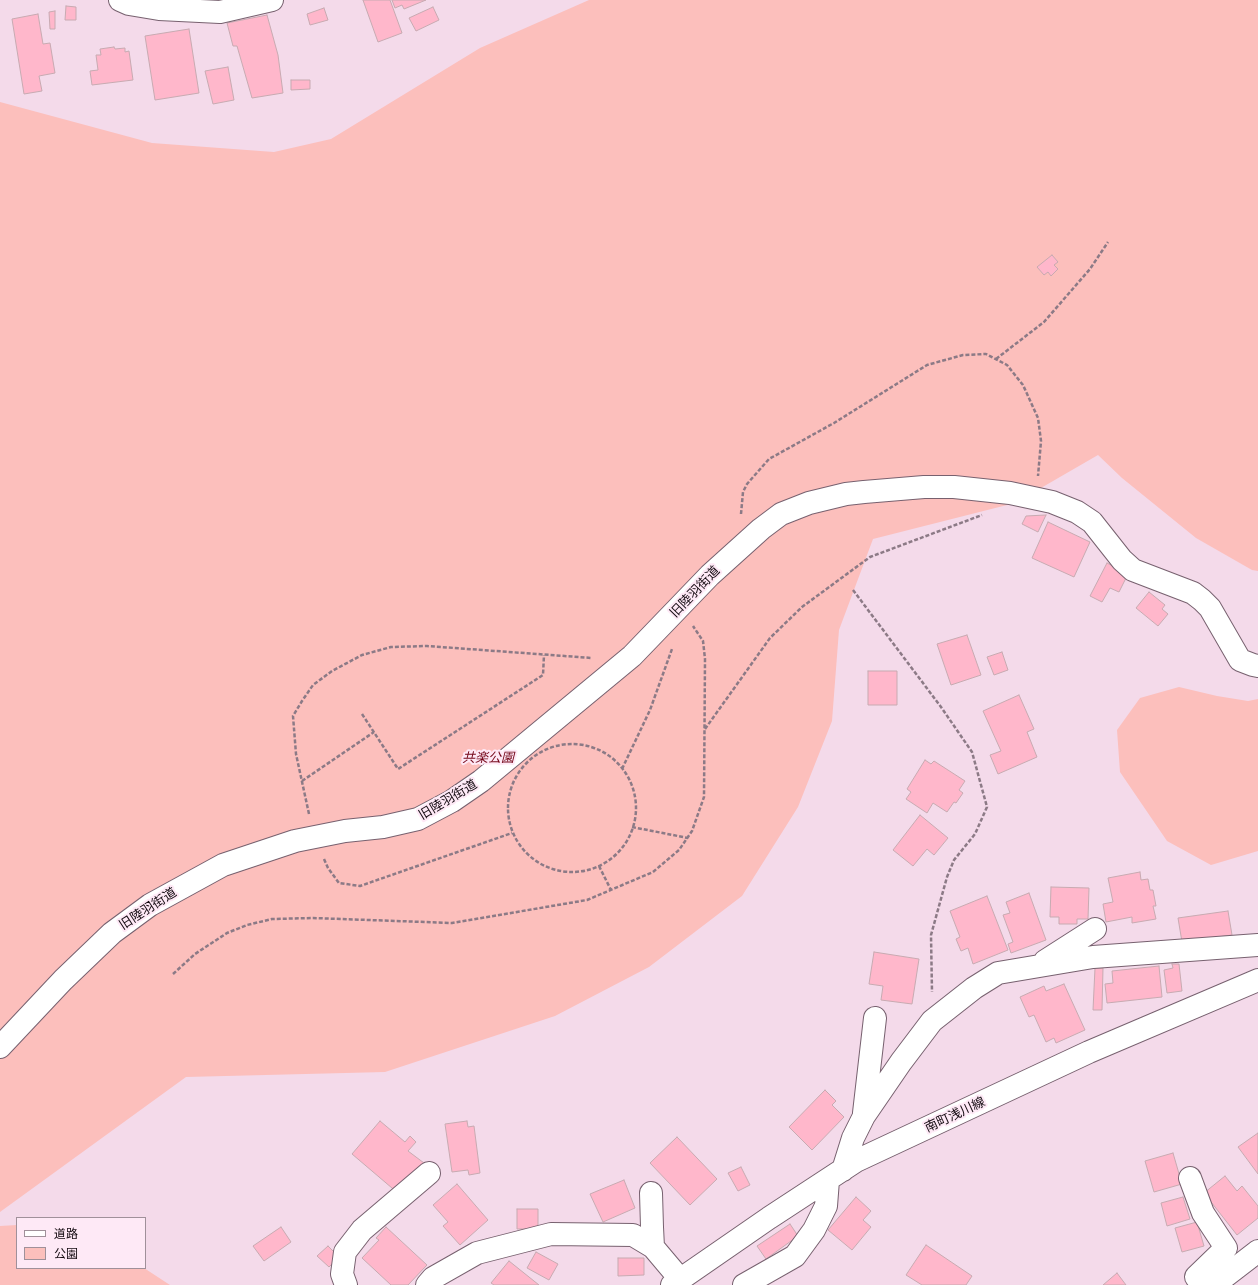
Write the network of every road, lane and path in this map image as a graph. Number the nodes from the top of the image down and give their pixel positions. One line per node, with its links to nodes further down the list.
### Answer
1 (120, 0): 2 (street)
2 (272, 0)
3 (1108, 242): 4 (path)
4 (996, 359): 5 (path); 7 (path)
5 (1037, 498): 7 (street, 旧陸羽街道); 14 (street, 旧陸羽街道)
6 (987, 513): 17 (path)
7 (748, 540): 9 (street, 旧陸羽街道)
8 (853, 590): 33 (path)
9 (676, 611): 10 (path); 15 (street, 旧陸羽街道)
10 (694, 627): 11 (path); 17 (path)
11 (689, 632)
12 (673, 648): 19 (path)
13 (544, 655): 15 (path); 18 (path); 20 (path)
14 (1258, 666)
15 (616, 669): 23 (street, 旧陸羽街道)
16 (362, 714): 18 (path)
17 (705, 730): 24 (path)
18 (374, 732): 20 (path)
19 (622, 768): 21 (path); 22 (path)
20 (302, 781): 23 (path)
21 (632, 827): 24 (path); 25 (path)
22 (512, 833): 23 (path); 25 (path)
23 (315, 837): 34 (street, 旧陸羽街道)
24 (688, 838): 26 (path)
25 (599, 866): 26 (path)
26 (611, 890): 30 (path)
27 (1095, 929): 29 (street)
28 (1258, 945): 29 (street)
29 (1035, 967): 33 (street)
30 (173, 974)
31 (1258, 980): 37 (street, 南町浅川線)
32 (875, 1018): 35 (street)
33 (932, 1021): 35 (street)
34 (0, 1048)
35 (864, 1116): 37 (street)
36 (429, 1173): 43 (street)
37 (835, 1175): 42 (street, 南町浅川線); 45 (street)
38 (1190, 1178): 46 (street)
39 (651, 1193): 40 (street)
40 (653, 1247): 42 (street); 44 (street)
41 (1258, 1251): 47 (street)
42 (676, 1282)
43 (346, 1285)
44 (427, 1285)
45 (744, 1285)
46 (1203, 1285)
47 (1214, 1285)

